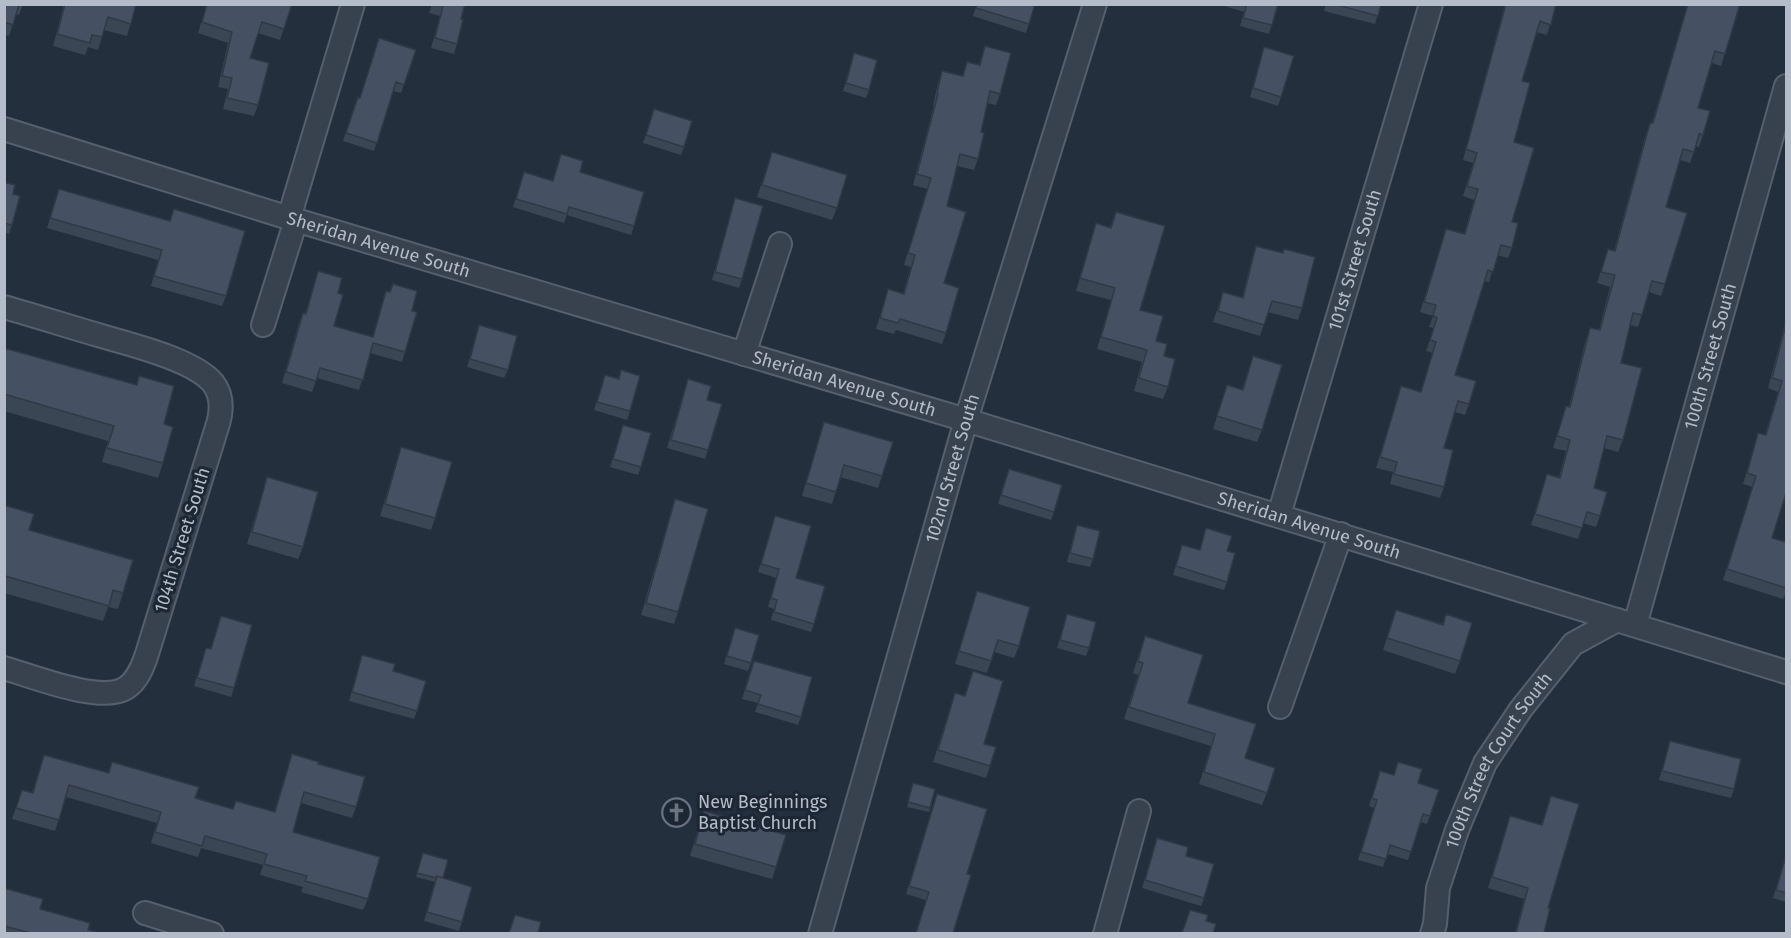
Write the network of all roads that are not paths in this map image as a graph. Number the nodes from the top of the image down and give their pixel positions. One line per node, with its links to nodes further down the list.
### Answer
1 (353, 4): 6 (street)
2 (1095, 4): 11 (street, 102nd Street South)
3 (1431, 4): 12 (street, 101st Street South)
4 (1786, 87): 14 (street, 100th Street South)
5 (4, 129): 6 (street, Sheridan Avenue South)
6 (292, 220): 9 (street); 10 (street, Sheridan Avenue South)
7 (780, 244): 10 (street)
8 (4, 307): 15 (street, 104th Street South)
9 (263, 325)
10 (744, 354): 11 (street, Sheridan Avenue South)
11 (966, 420): 12 (street, Sheridan Avenue South); 21 (street, 102nd Street South)
12 (1279, 515): 13 (street, Sheridan Avenue South)
13 (1341, 534): 14 (street, Sheridan Avenue South); 17 (street)
14 (1626, 622): 16 (street, Sheridan Avenue South); 23 (street, 100th Street Court South)
15 (4, 668)
16 (1786, 672)
17 (1280, 707)
18 (1139, 811): 22 (street)
19 (145, 913): 20 (street)
20 (212, 933)
21 (820, 933)
22 (1105, 933)
23 (1432, 933)

